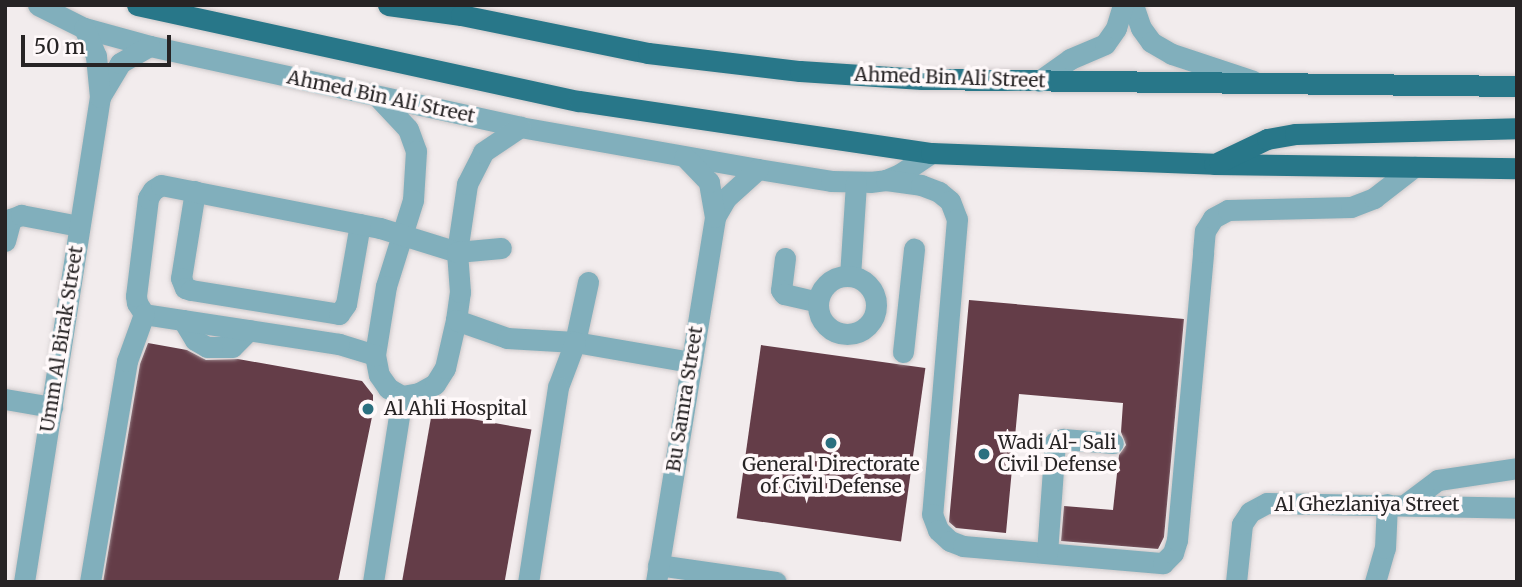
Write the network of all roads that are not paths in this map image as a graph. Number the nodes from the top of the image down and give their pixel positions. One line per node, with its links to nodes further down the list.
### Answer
1 (38, 5): 8 (street, Ahmed Bin Ali Street)
2 (137, 5): 17 (main road, Ahmed Bin Ali Street)
3 (388, 5): 7 (main road, Ahmed Bin Ali Street)
4 (433, 5): 7 (main road)
5 (1123, 5): 10 (street)
6 (1133, 5): 11 (street)
7 (461, 15): 10 (main road, Ahmed Bin Ali Street)
8 (84, 28): 9 (street, Ahmed Bin Ali Street); 13 (street, Umm Al Birak Street)
9 (150, 46): 13 (street, Umm Al Birak Street); 14 (street, Ahmed Bin Ali Street)
10 (1039, 81): 11 (main road, Ahmed Bin Ali Street)
11 (1255, 82): 12 (main road, Ahmed Bin Ali Street)
12 (1517, 86)
13 (100, 97): 28 (street, Umm Al Birak Street)
14 (379, 97): 15 (street, Ahmed Bin Ali Street); 29 (street)
15 (520, 127): 18 (street, Ahmed Bin Ali Street); 34 (street)
16 (1517, 128): 19 (main road)
17 (931, 153): 19 (main road, Ahmed Bin Ali Street); 23 (street, Ahmed Bin Ali Street)
18 (685, 157): 21 (street, Ahmed Bin Ali Street); 26 (street, Bu Samra Street)
19 (1214, 164): 20 (main road, Ahmed Bin Ali Street)
20 (1413, 167): 22 (main road, Ahmed Bin Ali Street); 53 (street)
21 (758, 169): 24 (street, Ahmed Bin Ali Street); 26 (street, Bu Samra Street)
22 (1517, 169)
23 (886, 180): 24 (street, Ahmed Bin Ali Street); 53 (street)
24 (856, 183): 35 (street)
25 (195, 191): 27 (street); 27 (street); 40 (street)
26 (715, 217): 45 (street, Bu Samra Street)
27 (360, 224): 29 (street)
28 (79, 226): 30 (street); 48 (street, Umm Al Birak Street)
29 (401, 236): 34 (street); 44 (street)
30 (5, 241)
31 (914, 249): 39 (street)
32 (501, 255): 34 (street)
33 (785, 258): 37 (street)
34 (458, 259): 41 (street)
35 (850, 276): 37 (street); 38 (street)
36 (588, 282): 42 (street)
37 (818, 302): 38 (street)
38 (876, 309): 39 (street)
39 (907, 310): 43 (street)
40 (144, 314): 44 (street); 57 (street)
41 (457, 320): 42 (street); 46 (street)
42 (575, 342): 45 (street); 59 (street)
43 (903, 352)
44 (375, 355): 46 (street)
45 (691, 362): 54 (street, Bu Samra Street)
46 (402, 396): 58 (street)
47 (5, 400): 48 (street)
48 (52, 407): 56 (street, Umm Al Birak Street)
49 (1113, 443): 53 (street)
50 (1517, 468): 51 (street)
51 (1397, 504): 52 (street, Al Ghezlaniya Street); 61 (street, Al Ghezlaniya Street); 62 (street)
52 (1517, 508)
53 (1048, 553)
54 (657, 573): 55 (street)
55 (729, 578): 60 (street)
56 (24, 582)
57 (90, 582)
58 (373, 582)
59 (528, 582)
60 (776, 582)
61 (1236, 582)
62 (1376, 582)

